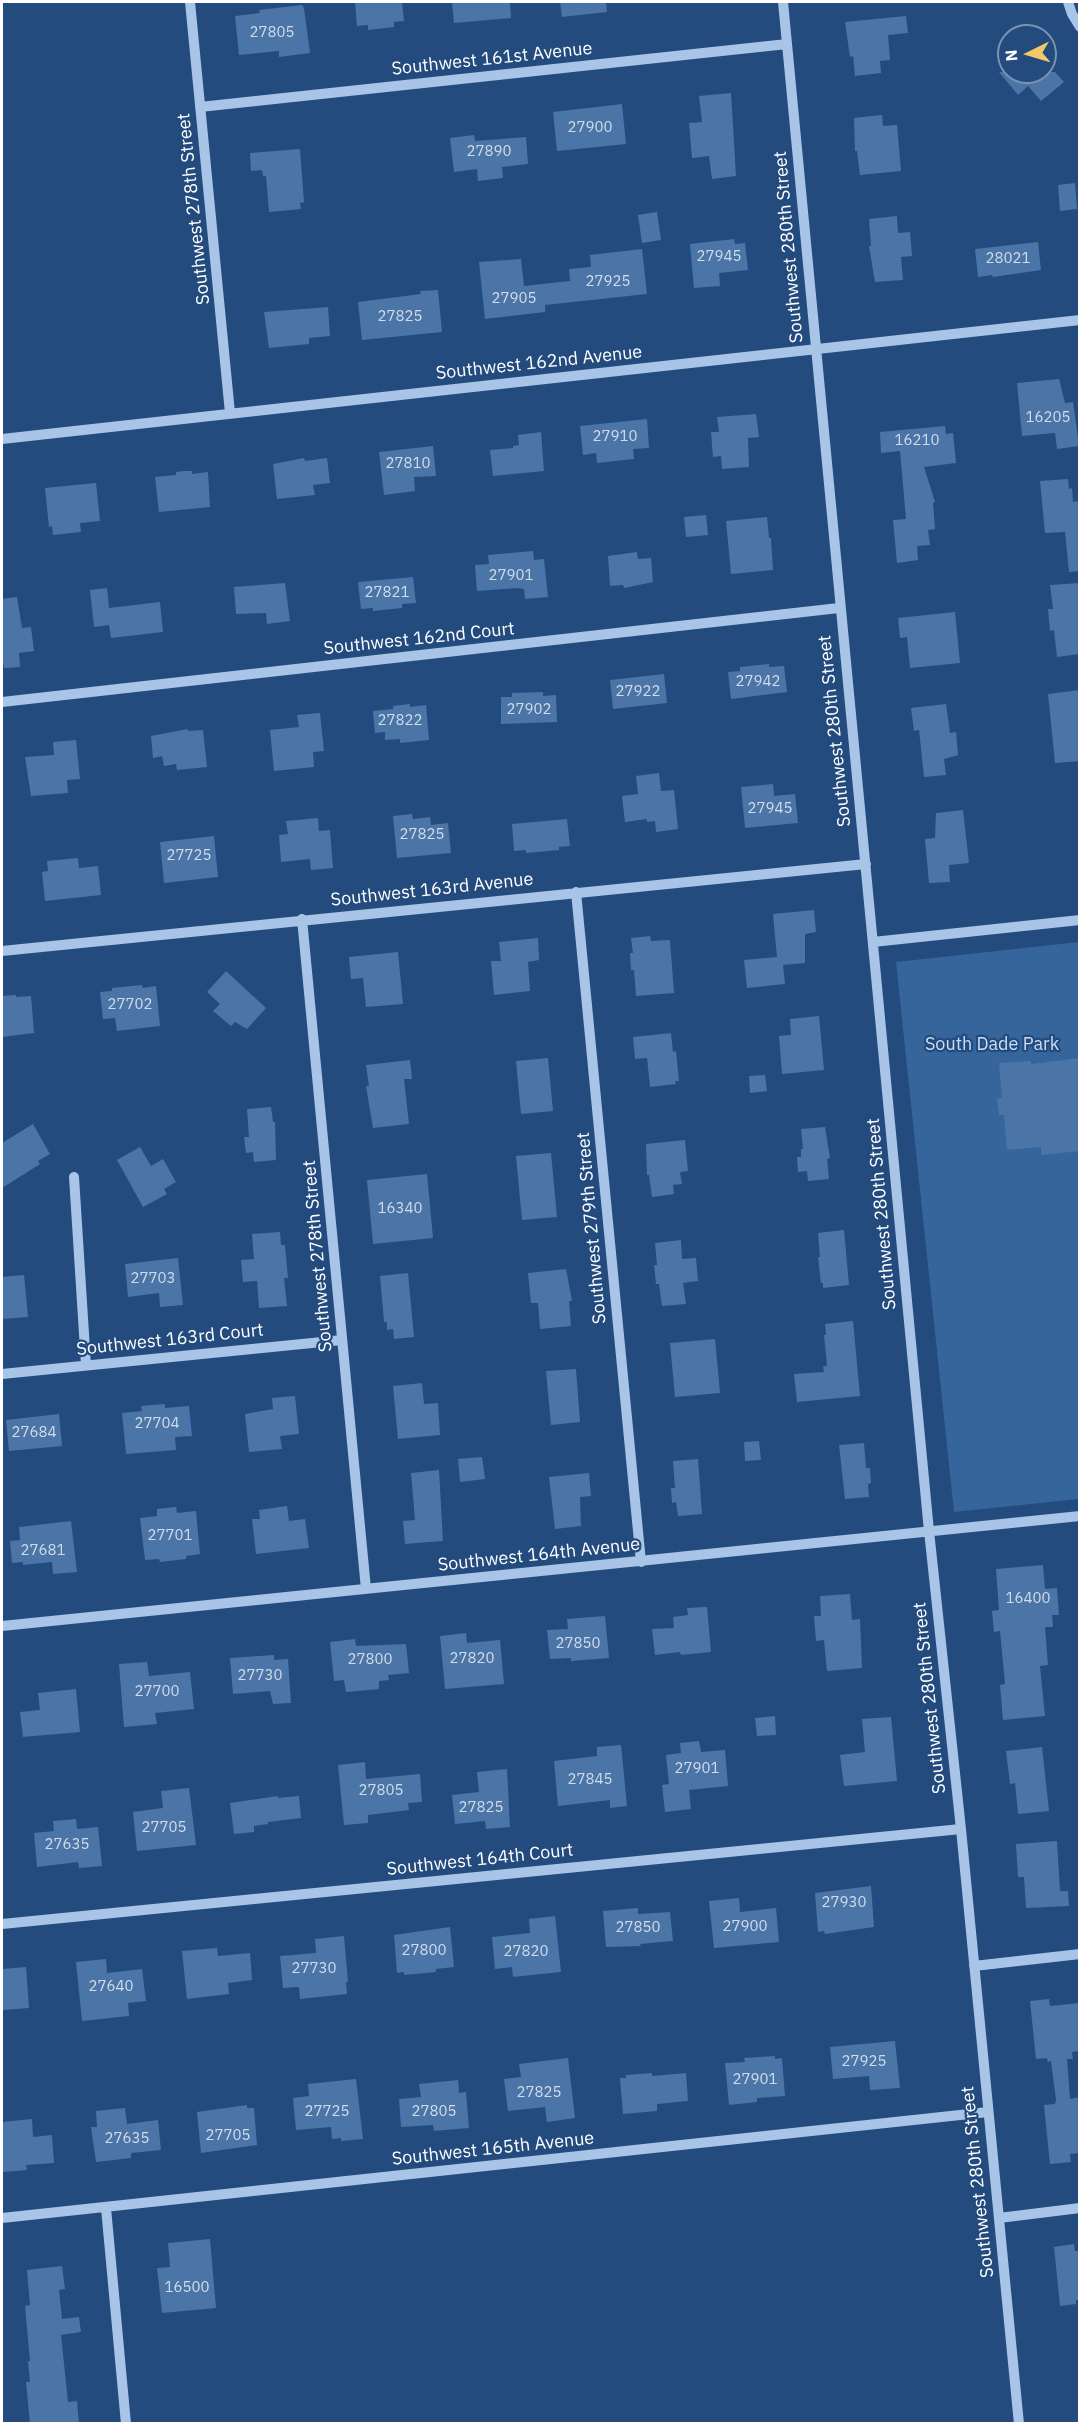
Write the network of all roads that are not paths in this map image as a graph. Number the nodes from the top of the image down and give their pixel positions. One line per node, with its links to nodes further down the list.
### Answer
1 (190, 2): 6 (street, Southwest 278th Street)
2 (783, 2): 5 (street, Southwest 280th Street)
3 (1068, 2): 4 (street)
4 (1080, 27)
5 (787, 44): 6 (street, Southwest 161st Avenue); 8 (street, Southwest 280th Street)
6 (200, 107): 9 (street, Southwest 278th Street)
7 (1080, 320): 8 (street, Southwest 162nd Avenue)
8 (815, 350): 9 (street, Southwest 162nd Avenue); 11 (street, Southwest 280th Street)
9 (230, 413): 10 (street, Southwest 162nd Avenue)
10 (2, 439)
11 (839, 608): 12 (street, Southwest 162nd Court); 13 (street, Southwest 280th Street)
12 (2, 702)
13 (866, 864): 14 (street, Southwest 163rd Avenue); 17 (street, Southwest 280th Street)
14 (576, 892): 15 (street, Southwest 163rd Avenue); 25 (street, Southwest 279th Street)
15 (302, 919): 18 (street, Southwest 163rd Avenue); 20 (street, Southwest 278th Street)
16 (1080, 920): 17 (street)
17 (873, 942): 24 (street, Southwest 280th Street)
18 (2, 951)
19 (74, 1177): 21 (street)
20 (342, 1340): 21 (street, Southwest 163rd Court); 26 (street, Southwest 278th Street)
21 (86, 1365): 22 (street, Southwest 163rd Court)
22 (2, 1374)
23 (1080, 1516): 24 (street, Southwest 164th Avenue)
24 (928, 1531): 25 (street, Southwest 164th Avenue); 28 (street, Southwest 280th Street)
25 (641, 1562): 26 (street, Southwest 164th Avenue)
26 (366, 1589): 27 (street, Southwest 164th Avenue)
27 (2, 1626)
28 (962, 1829): 29 (street, Southwest 164th Court); 31 (street, Southwest 280th Street)
29 (2, 1924)
30 (1080, 1954): 31 (street)
31 (974, 1966): 32 (street, Southwest 280th Street)
32 (988, 2112): 33 (street, Southwest 165th Avenue); 36 (street, Southwest 280th Street)
33 (106, 2208): 35 (street, Southwest 165th Avenue); 37 (street)
34 (1080, 2208): 36 (street)
35 (2, 2218)
36 (999, 2218): 38 (street, Southwest 280th Street)
37 (126, 2424)
38 (1019, 2424)

